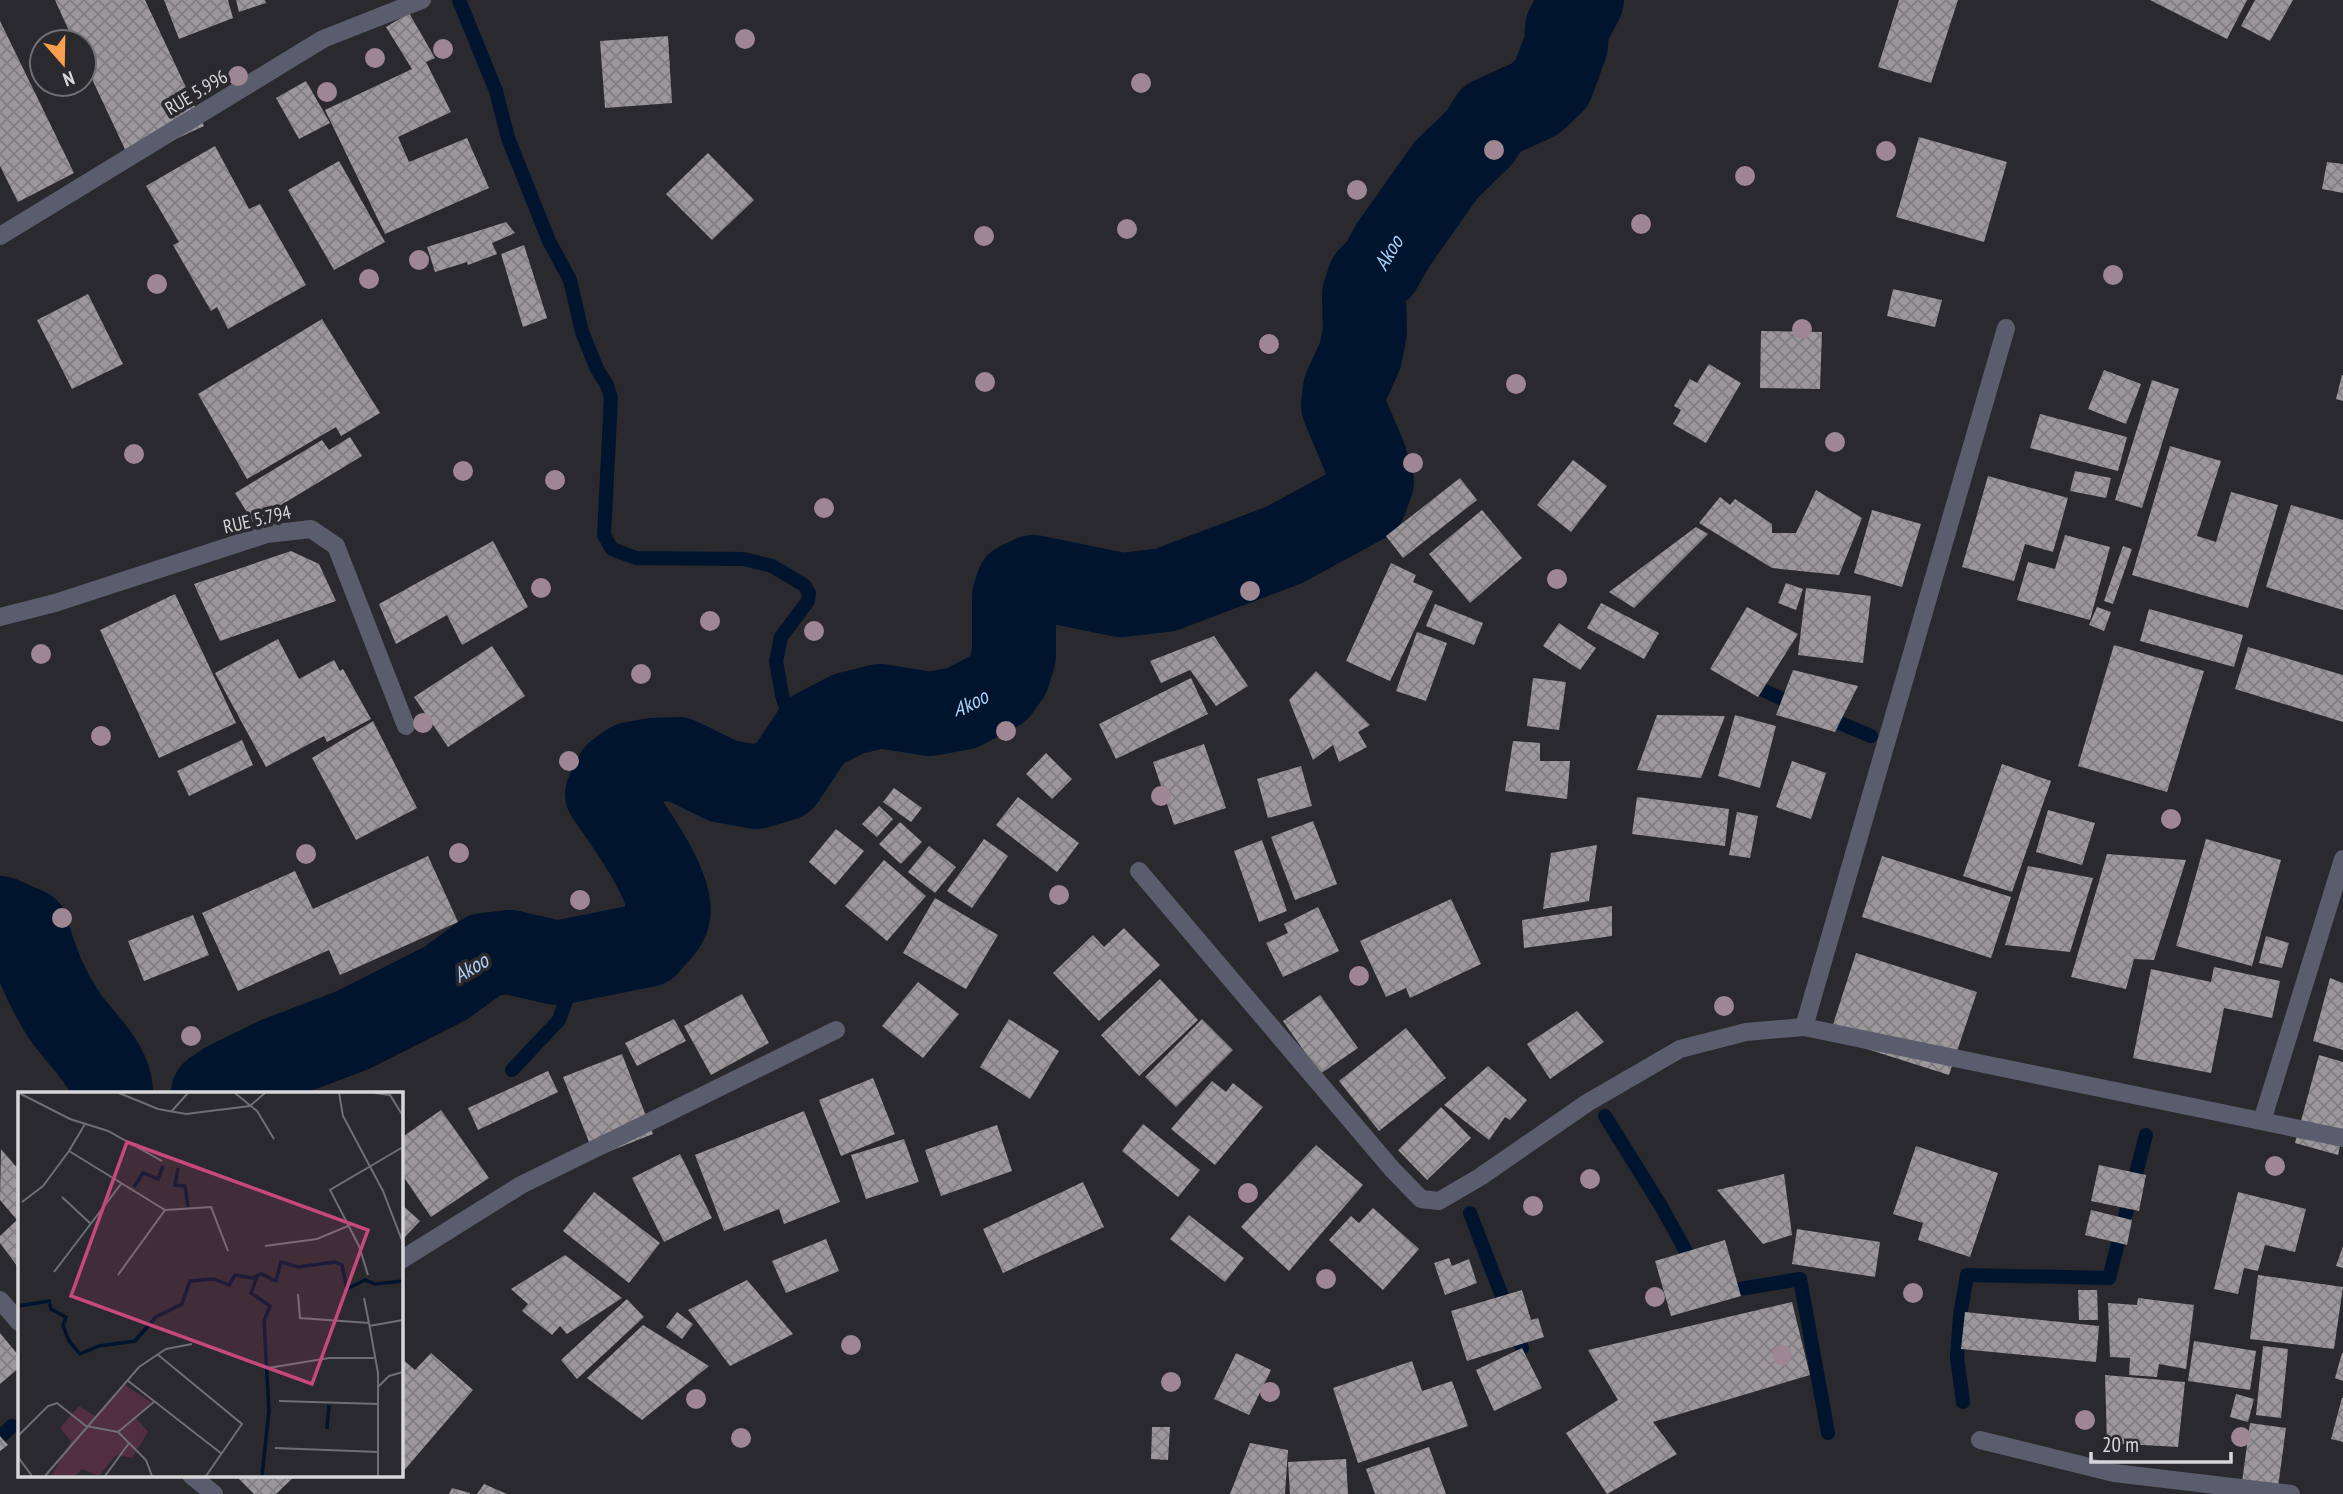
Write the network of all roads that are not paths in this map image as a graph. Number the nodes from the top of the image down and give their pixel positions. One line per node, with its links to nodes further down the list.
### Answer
1 (422, 0): 2 (street, RUE 5.996)
2 (0, 236)
3 (2006, 328): 8 (street)
4 (0, 617): 5 (street, RUE 5.794)
5 (406, 726)
6 (2343, 859): 10 (street)
7 (1139, 871): 8 (street)
8 (1804, 1027): 10 (street)
9 (836, 1030): 12 (street)
10 (2262, 1121): 11 (street)
11 (2343, 1138)
12 (402, 1259)
13 (0, 1300): 14 (street)
14 (18, 1321)
15 (1980, 1440): 18 (street)
16 (192, 1476): 17 (street)
17 (214, 1494)
18 (2291, 1494)

